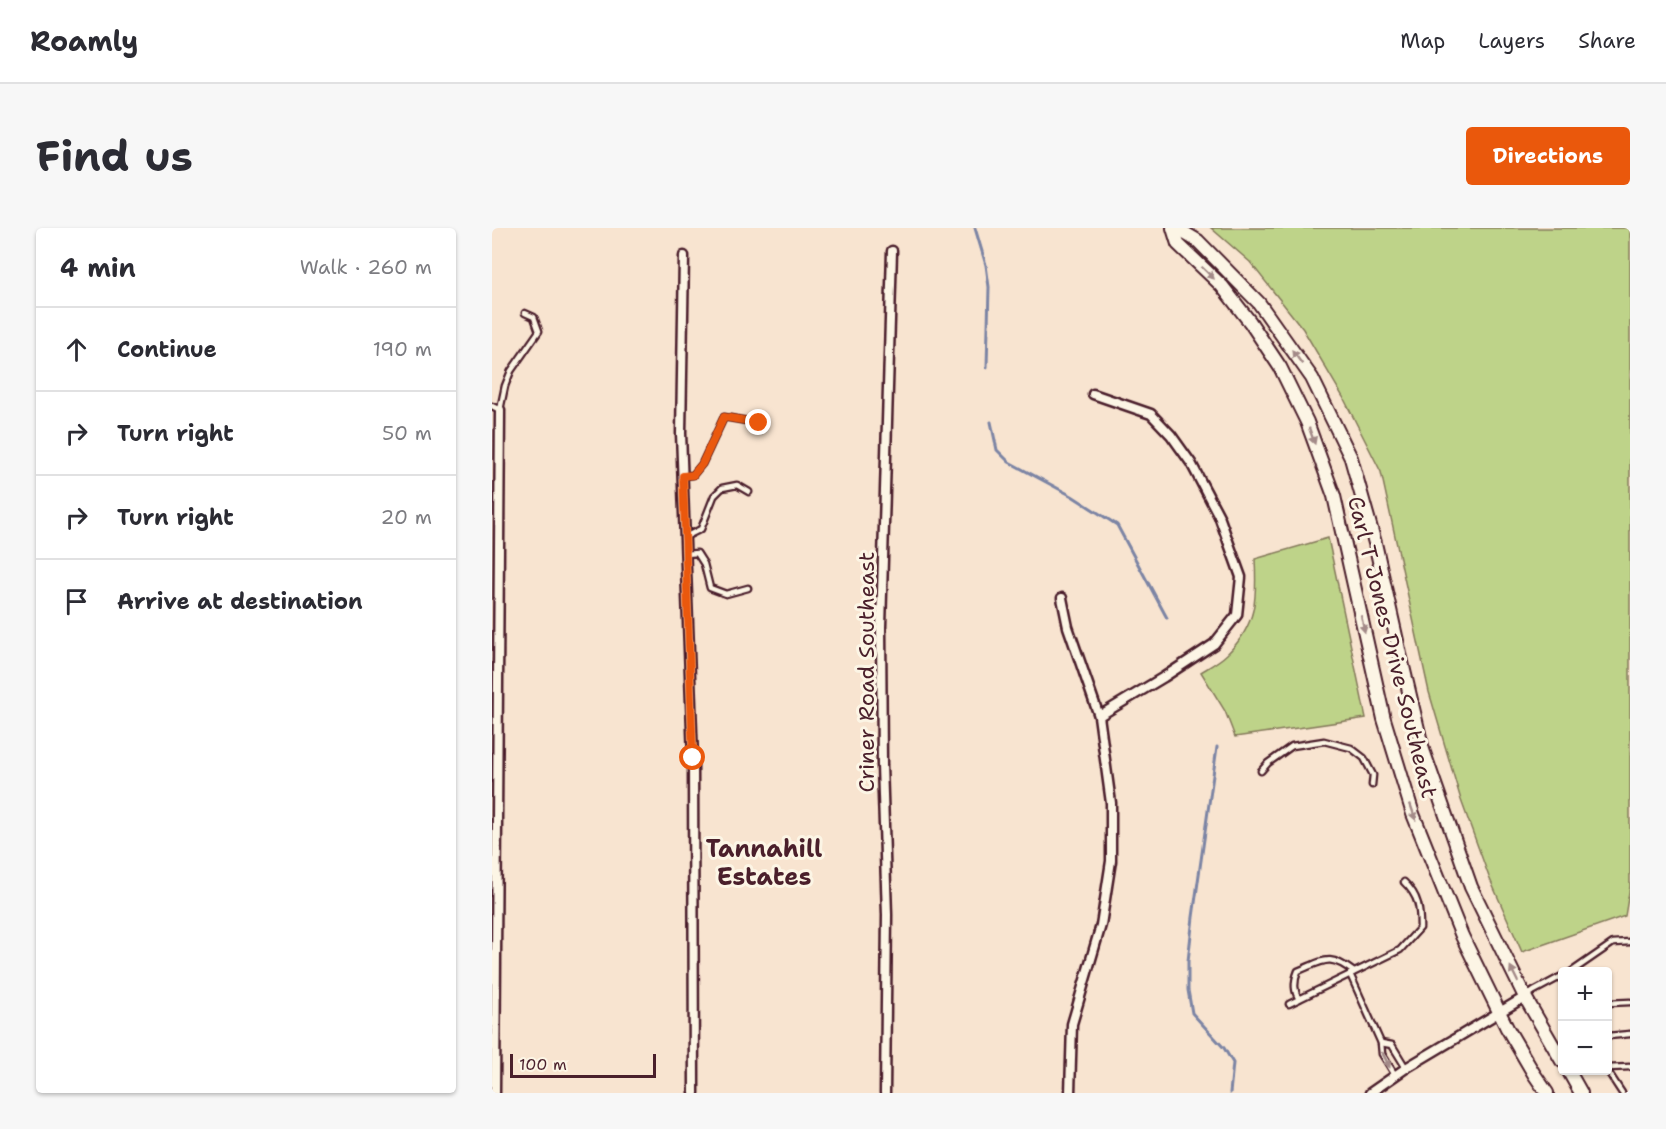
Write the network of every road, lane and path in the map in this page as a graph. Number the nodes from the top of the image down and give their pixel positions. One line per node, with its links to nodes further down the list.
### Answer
1 (1175, 228): 23 (main road, Carl T Jones Drive Southeast, one-way to 1); 28 (main road, Carl T Jones Drive Southeast, one-way to 28)
2 (892, 251): 41 (street, Criner Road Southeast)
3 (684, 256): 8 (street)
4 (525, 313): 6 (lane)
5 (1093, 394): 14 (street)
6 (496, 408): 22 (street)
7 (759, 423): 8 (lane)
8 (683, 476): 10 (street)
9 (749, 492): 10 (lane)
10 (685, 537): 11 (street)
11 (686, 554): 12 (lane); 40 (street)
12 (748, 588)
13 (1062, 598): 14 (street)
14 (1099, 716): 42 (street)
15 (1261, 771): 16 (lane)
16 (1372, 785)
17 (1404, 882): 20 (lane)
18 (1630, 942): 19 (lane)
19 (1578, 967)
20 (1352, 973): 24 (lane); 24 (lane); 31 (lane)
21 (1558, 979): 23 (lane)
22 (494, 990): 39 (street)
23 (1525, 997): 28 (street); 32 (main road, Carl T Jones Drive Southeast)
24 (1299, 999): 27 (lane)
25 (1630, 1002): 26 (lane)
26 (1612, 1003)
27 (1289, 1004)
28 (1499, 1012): 34 (street); 44 (main road, Carl T Jones Drive Southeast)
29 (1630, 1034): 30 (lane)
30 (1612, 1036)
31 (1381, 1043): 34 (lane); 36 (lane, one-way to 36)
32 (1558, 1053)
33 (1630, 1067): 35 (lane)
34 (1406, 1068): 36 (street)
35 (1612, 1069)
36 (1395, 1075): 43 (street)
37 (1570, 1075): 45 (main road)
38 (1611, 1075): 46 (lane)
39 (495, 1093)
40 (694, 1093)
41 (885, 1093)
42 (1070, 1093)
43 (1370, 1093)
44 (1548, 1093)
45 (1581, 1093)
46 (1622, 1093)

